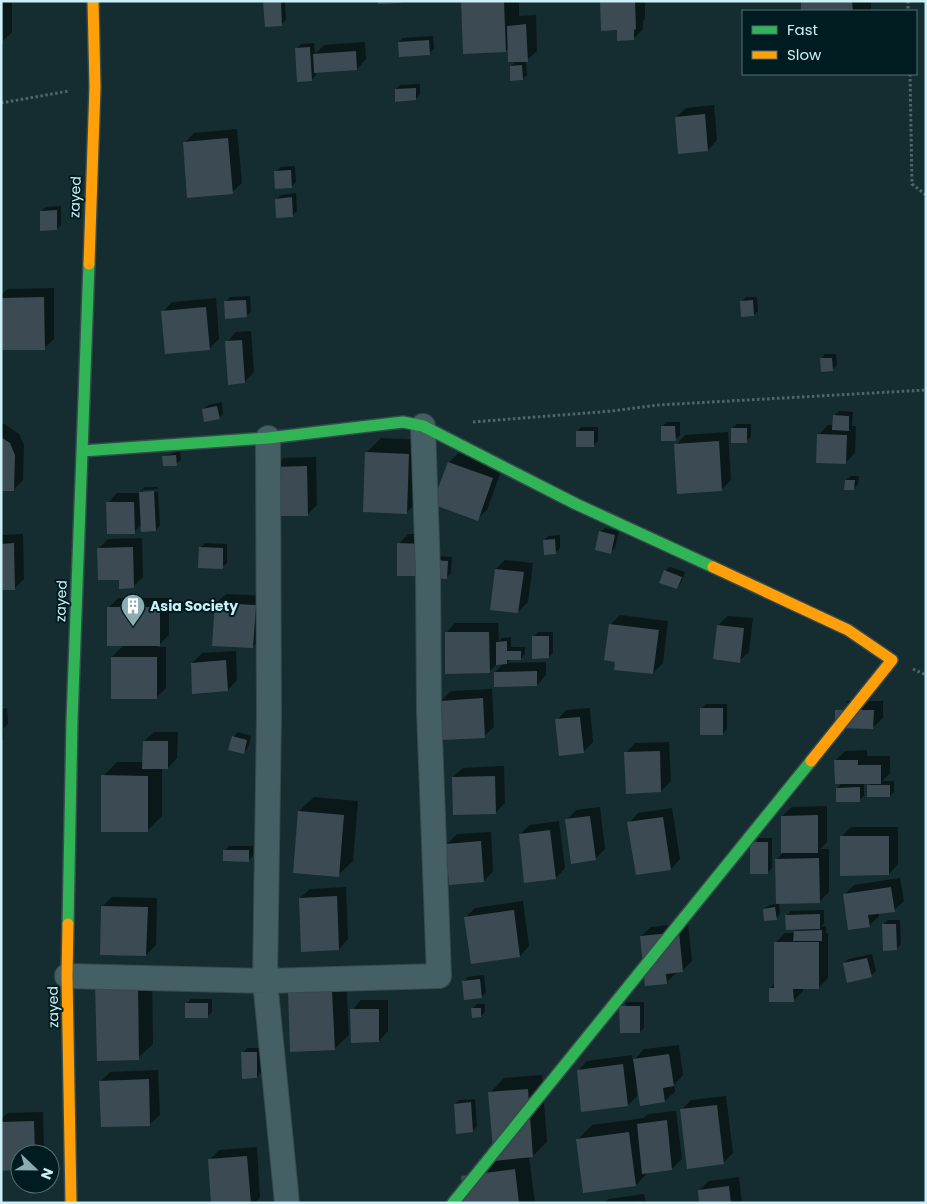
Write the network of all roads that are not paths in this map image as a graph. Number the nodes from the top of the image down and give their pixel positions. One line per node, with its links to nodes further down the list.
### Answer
1 (93, 1): 4 (street, zayed)
2 (423, 426): 3 (street); 6 (street); 9 (street)
3 (268, 438): 4 (street); 6 (street)
4 (82, 451): 5 (street, zayed)
5 (68, 976): 6 (street); 7 (street, zayed)
6 (265, 981): 8 (street)
7 (71, 1203)
8 (287, 1203)
9 (453, 1203)

